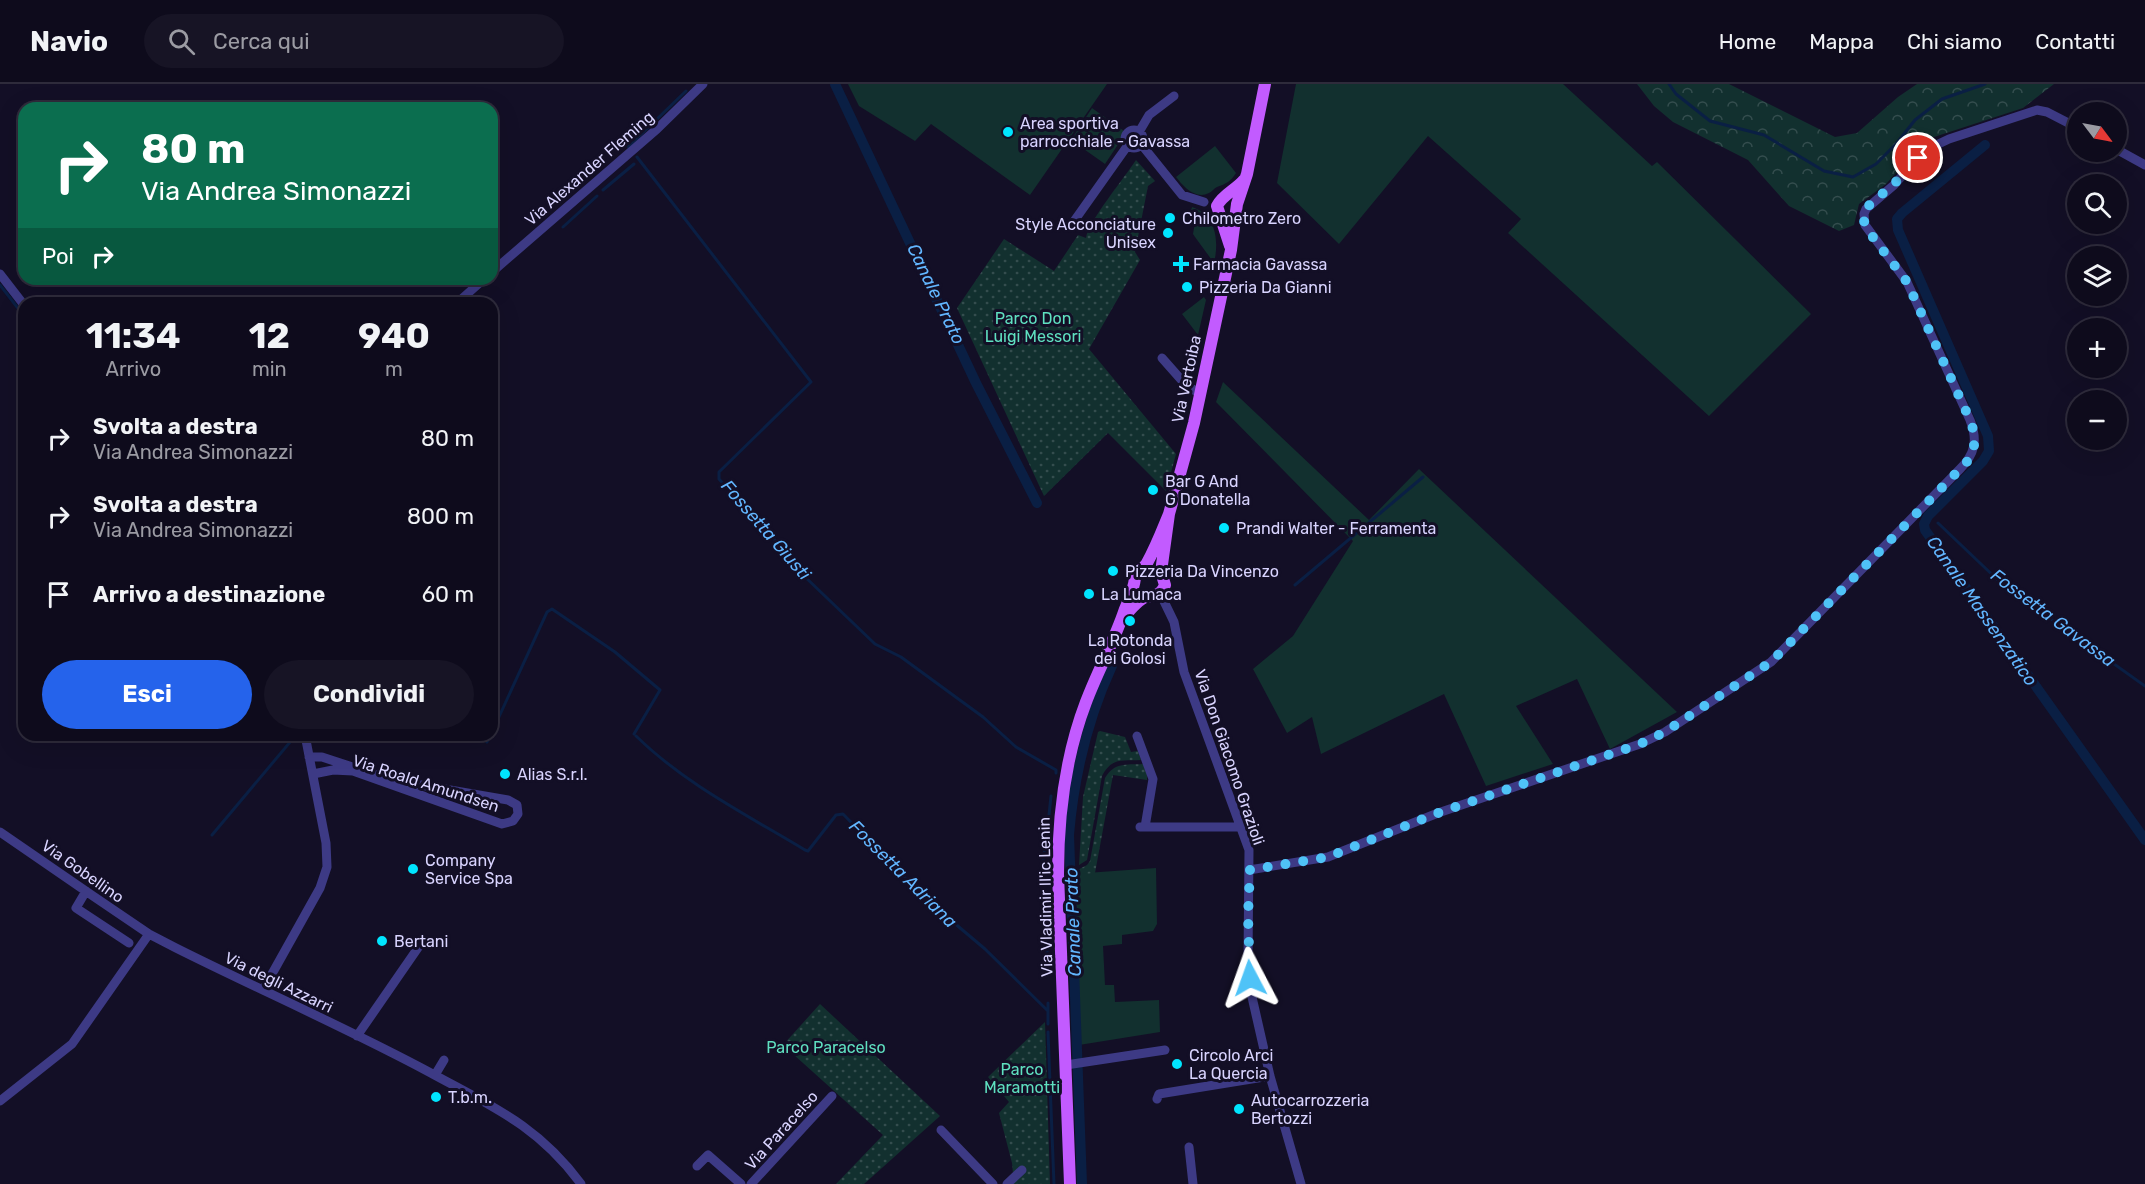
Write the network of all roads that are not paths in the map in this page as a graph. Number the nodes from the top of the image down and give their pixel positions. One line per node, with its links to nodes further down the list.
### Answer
1 (703, 84): 15 (street, Via Alexander Fleming)
2 (1265, 84): 10 (main road)
3 (1174, 96): 5 (street)
4 (2067, 122): 35 (street)
5 (1139, 132): 6 (street); 7 (street)
6 (1141, 144): 7 (street); 11 (street)
7 (1128, 145): 13 (street)
8 (2127, 155): 9 (street)
9 (2145, 165)
10 (1247, 174): 11 (main road); 12 (main road, Via Vertoiba)
11 (1220, 206): 12 (main road); 12 (main road); 14 (main road)
12 (1236, 209): 14 (main road, Via Vertoiba)
13 (1072, 224)
14 (1231, 250): 21 (main road, Via Vertoiba)
15 (498, 267)
16 (0, 274): 18 (street)
17 (477, 285): 19 (street)
18 (18, 297)
19 (464, 297)
20 (1162, 358): 21 (street)
21 (1200, 394): 22 (main road, Via Vertoiba)
22 (1169, 514): 23 (main road, Via Vladimir Il'ic Lenin); 24 (main road)
23 (1144, 568): 24 (main road); 25 (main road, Via Vladimir Il'ic Lenin)
24 (1161, 572): 26 (main road)
25 (1134, 583): 27 (main road); 28 (main road, Via Vladimir Il'ic Lenin)
26 (1160, 593): 27 (main road, Via Vladimir Il'ic Lenin); 33 (street, Via Don Giacomo Grazioli)
27 (1146, 597): 28 (main road, Via Vladimir Il'ic Lenin)
28 (1121, 621): 44 (main road, Via Vladimir Il'ic Lenin)
29 (1137, 736): 33 (street)
30 (306, 741): 31 (street)
31 (309, 757): 32 (street); 32 (street, Via Roald Amundsen)
32 (313, 774): 40 (street)
33 (1242, 827): 35 (street, Via Don Giacomo Grazioli)
34 (0, 832): 36 (street, Via Gobellino)
35 (1250, 870): 46 (street, Via Don Giacomo Grazioli)
36 (86, 891): 37 (street, Via Gobellino); 39 (street)
37 (149, 934): 40 (street, Via degli Azzarri); 49 (street)
38 (422, 942): 41 (street)
39 (129, 943)
40 (263, 990): 41 (street, Via degli Azzarri)
41 (357, 1036): 45 (street, Via degli Azzarri)
42 (1165, 1050): 44 (street)
43 (444, 1060): 45 (street)
44 (1070, 1064): 59 (main road, Via Vladimir Il'ic Lenin)
45 (435, 1075): 54 (street, Via degli Azzarri)
46 (1270, 1076): 48 (street); 61 (street, Via Don Giacomo Grazioli)
47 (832, 1096): 56 (street, Via Paracelso)
48 (1157, 1099)
49 (0, 1101)
50 (941, 1130): 57 (street)
51 (1189, 1148): 60 (street)
52 (697, 1166): 55 (street)
53 (1023, 1170): 58 (street)
54 (581, 1184)
55 (741, 1184)
56 (751, 1184)
57 (993, 1184)
58 (1007, 1184)
59 (1070, 1184)
60 (1193, 1184)
61 (1301, 1184)

